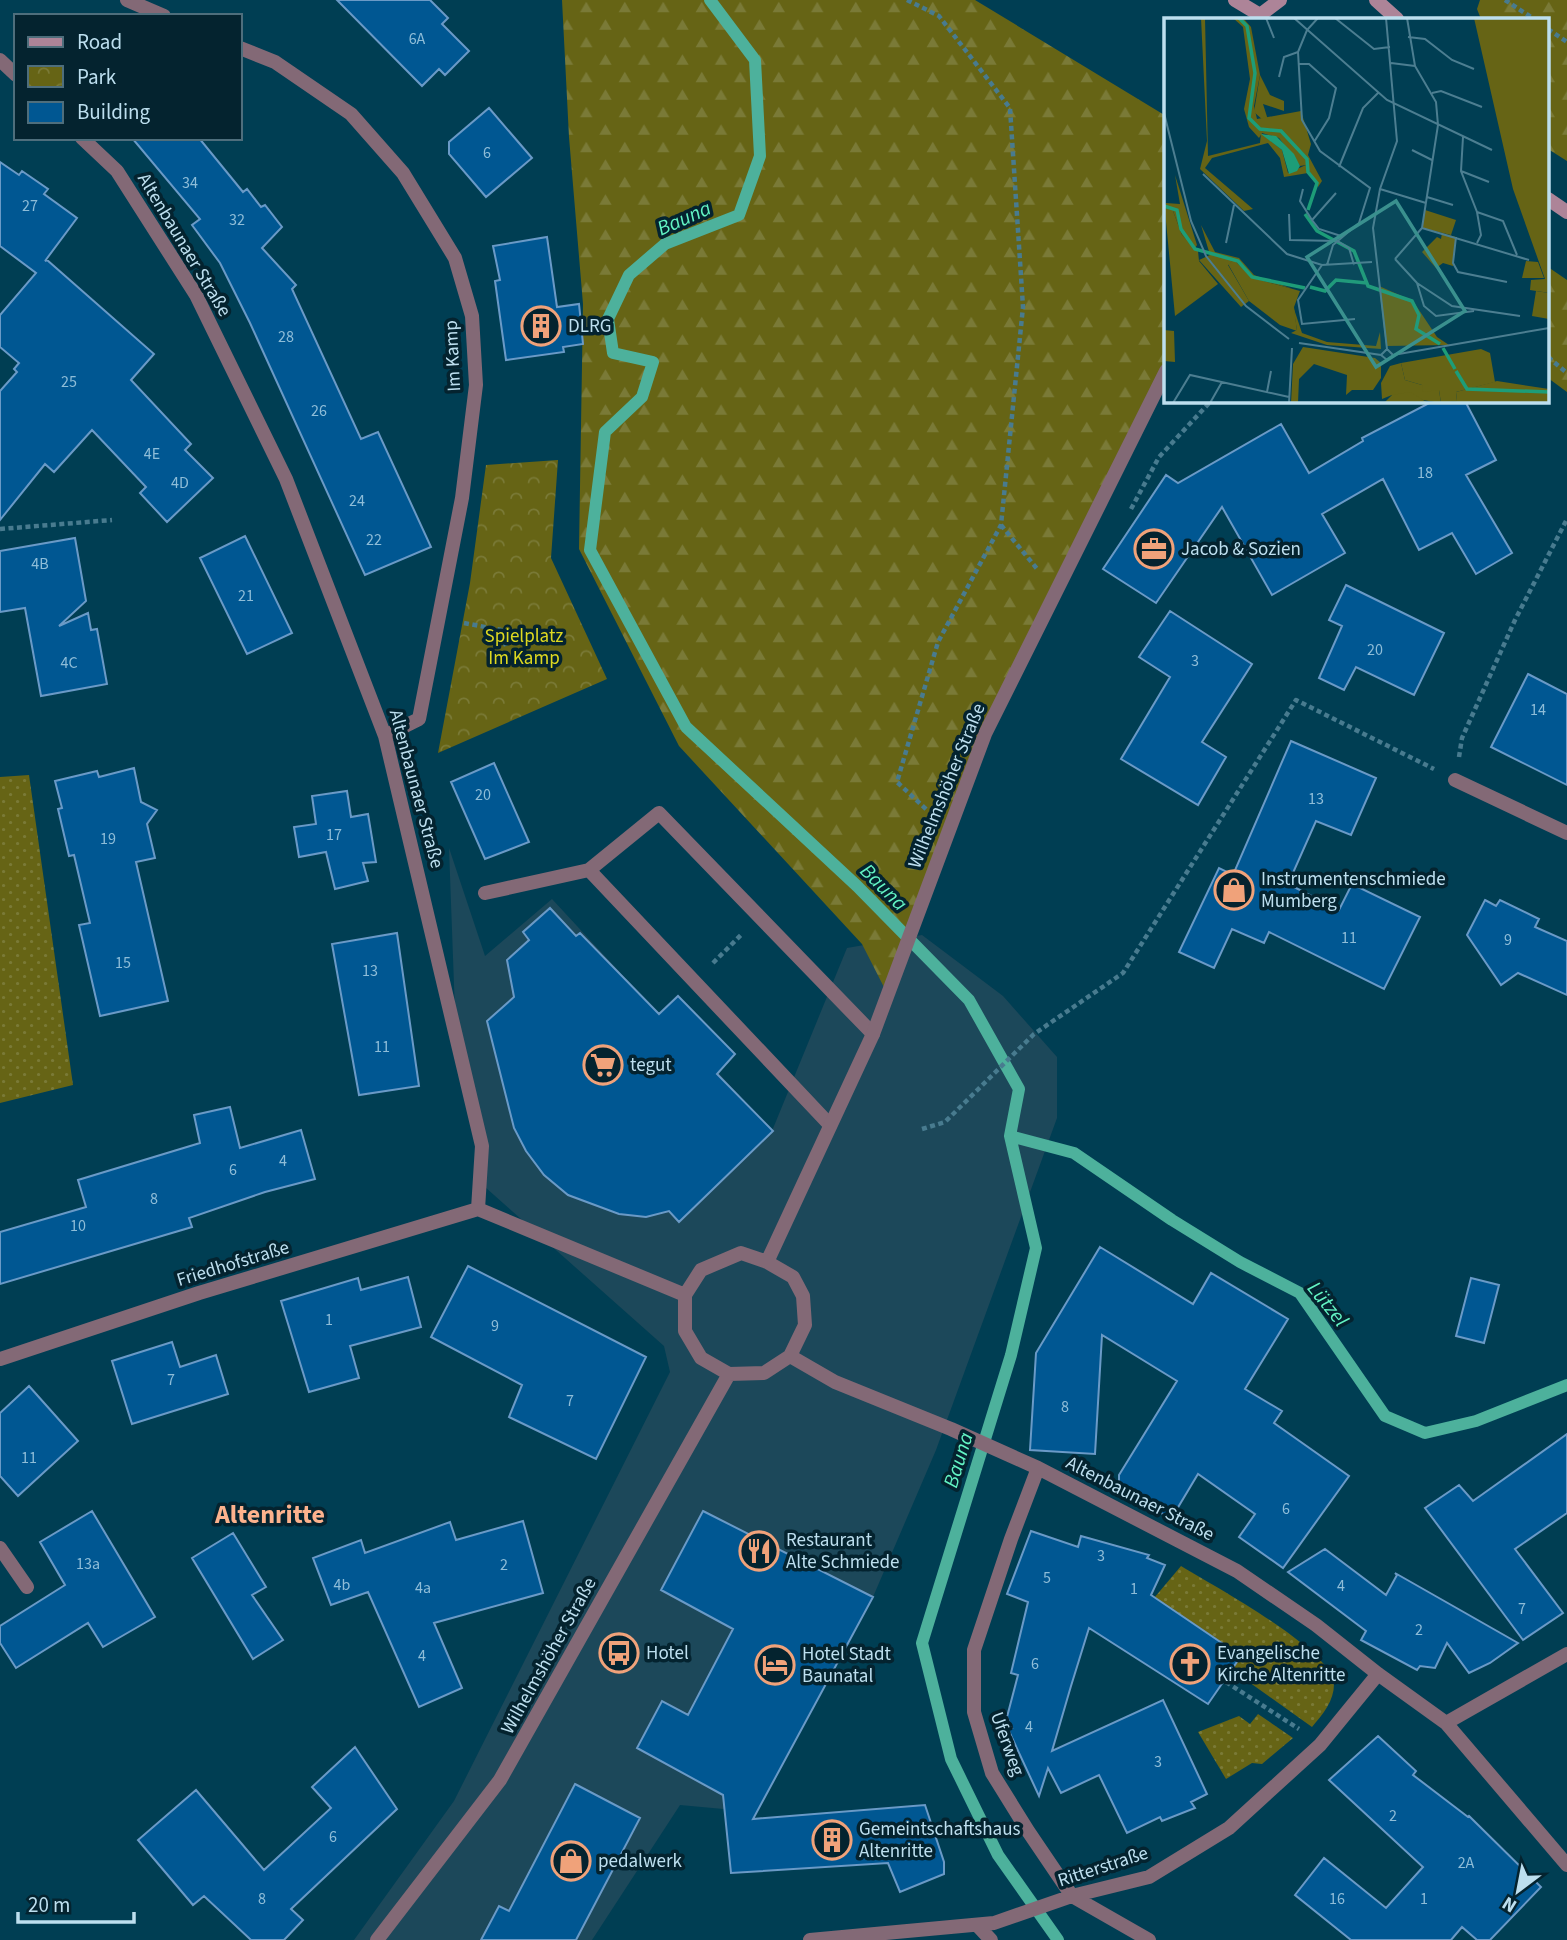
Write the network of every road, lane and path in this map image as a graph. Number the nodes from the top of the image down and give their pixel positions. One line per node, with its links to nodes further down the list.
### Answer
1 (127, 0): 7 (street)
2 (907, 0): 29 (path)
3 (1236, 0): 8 (main road)
4 (1280, 0): 8 (main road)
5 (1376, 0): 9 (main road)
6 (1505, 0): 10 (path)
7 (159, 14)
8 (1259, 17)
9 (1396, 18)
10 (1532, 18)
11 (1550, 30): 12 (path)
12 (1567, 42)
13 (242, 49): 25 (street, Im Kamp)
14 (0, 60): 15 (street)
15 (14, 73)
16 (84, 140): 27 (street, Altenbaunaer Straße)
17 (1550, 200): 18 (main road)
18 (1567, 212)
19 (1550, 359): 20 (path)
20 (1567, 373)
21 (1164, 375): 29 (street, Wilhelmshöher Straße)
22 (1567, 519): 28 (path)
23 (112, 520): 24 (path)
24 (0, 529)
25 (439, 618): 26 (path); 27 (street, Im Kamp)
26 (506, 646)
27 (385, 736): 38 (street, Altenbaunaer Straße)
28 (1455, 780): 30 (street); 37 (path)
29 (948, 831): 35 (street, Wilhelmshöher Straße)
30 (1567, 833)
31 (589, 870): 32 (street); 33 (street); 34 (street)
32 (485, 893)
33 (759, 917): 34 (path); 35 (street)
34 (695, 982): 36 (street)
35 (873, 1034): 36 (street, Wilhelmshöher Straße)
36 (831, 1125): 39 (street, Wilhelmshöher Straße)
37 (922, 1129)
38 (478, 1209): 40 (street); 42 (street, Friedhofstraße)
39 (767, 1262): 40 (street); 41 (street)
40 (685, 1295): 43 (street)
41 (790, 1356): 43 (street); 44 (street, Altenbaunaer Straße)
42 (0, 1359)
43 (729, 1374): 55 (street, Wilhelmshöher Straße)
44 (1038, 1468): 48 (street, Altenbaunaer Straße); 53 (street, Uferweg)
45 (0, 1549): 46 (street)
46 (27, 1587)
47 (1567, 1654): 50 (street)
48 (1378, 1674): 50 (street, Altenbaunaer Straße); 53 (street, Ritterstraße)
49 (1226, 1682): 51 (path)
50 (1446, 1723): 52 (street, Altenbaunaer Straße)
51 (1298, 1728)
52 (1567, 1865)
53 (1072, 1896): 54 (street, Ritterstraße); 58 (street)
54 (977, 1925): 56 (street, Ritterstraße); 57 (street)
55 (377, 1940)
56 (810, 1940)
57 (991, 1940)
58 (1149, 1940)

